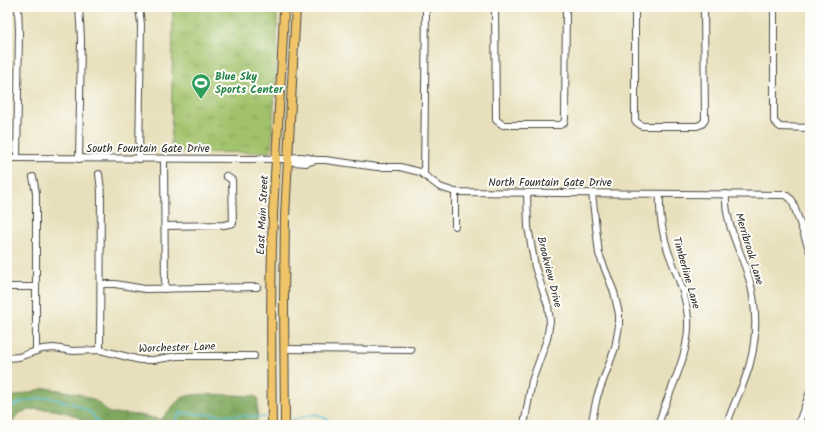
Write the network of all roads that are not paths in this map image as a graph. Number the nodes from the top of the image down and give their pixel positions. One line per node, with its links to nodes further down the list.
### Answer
1 (18, 7): 16 (street)
2 (79, 7): 17 (street)
3 (139, 7): 18 (street)
4 (284, 7): 12 (main road, East Main Street)
5 (296, 7): 13 (main road, East Main Street)
6 (426, 7): 23 (street)
7 (495, 7): 8 (street)
8 (566, 7)
9 (635, 7): 10 (street)
10 (704, 7)
11 (774, 7): 14 (street)
12 (283, 53): 13 (main road); 20 (main road, East Main Street)
13 (294, 53): 21 (main road, East Main Street)
14 (810, 128)
15 (7, 158): 16 (street, South Fountain Gate Drive)
16 (17, 158): 17 (street, South Fountain Gate Drive)
17 (79, 159): 18 (street, South Fountain Gate Drive)
18 (139, 159): 19 (street, South Fountain Gate Drive)
19 (164, 159): 20 (street, South Fountain Gate Drive); 31 (street)
20 (277, 159): 21 (street, South Fountain Gate Drive); 46 (main road, East Main Street)
21 (288, 159): 23 (street, North Fountain Gate Drive); 39 (main road, East Main Street)
22 (99, 174): 34 (street)
23 (424, 175): 26 (street, North Fountain Gate Drive)
24 (226, 176): 31 (street)
25 (33, 177): 36 (street)
26 (455, 192): 27 (street, North Fountain Gate Drive); 32 (street)
27 (526, 193): 28 (street, North Fountain Gate Drive); 48 (street, Brookview Drive)
28 (592, 193): 29 (street, North Fountain Gate Drive); 49 (street)
29 (660, 194): 30 (street, North Fountain Gate Drive); 50 (street, Timberline Lane)
30 (726, 194): 33 (street, North Fountain Gate Drive); 51 (street, Merribrook Lane)
31 (165, 226): 38 (street)
32 (455, 226)
33 (810, 252)
34 (101, 284): 38 (street); 40 (street)
35 (7, 287): 36 (street)
36 (35, 287): 42 (street)
37 (256, 288): 38 (street)
38 (165, 289)
39 (284, 349): 41 (street); 47 (main road, East Main Street)
40 (100, 350): 42 (street, Worchester Lane); 43 (street, Worchester Lane)
41 (412, 350)
42 (36, 351): 44 (street, Worchester Lane)
43 (254, 356)
44 (7, 358)
45 (810, 392): 52 (street)
46 (272, 425)
47 (285, 425)
48 (524, 425)
49 (591, 425)
50 (658, 425)
51 (727, 425)
52 (798, 425)

